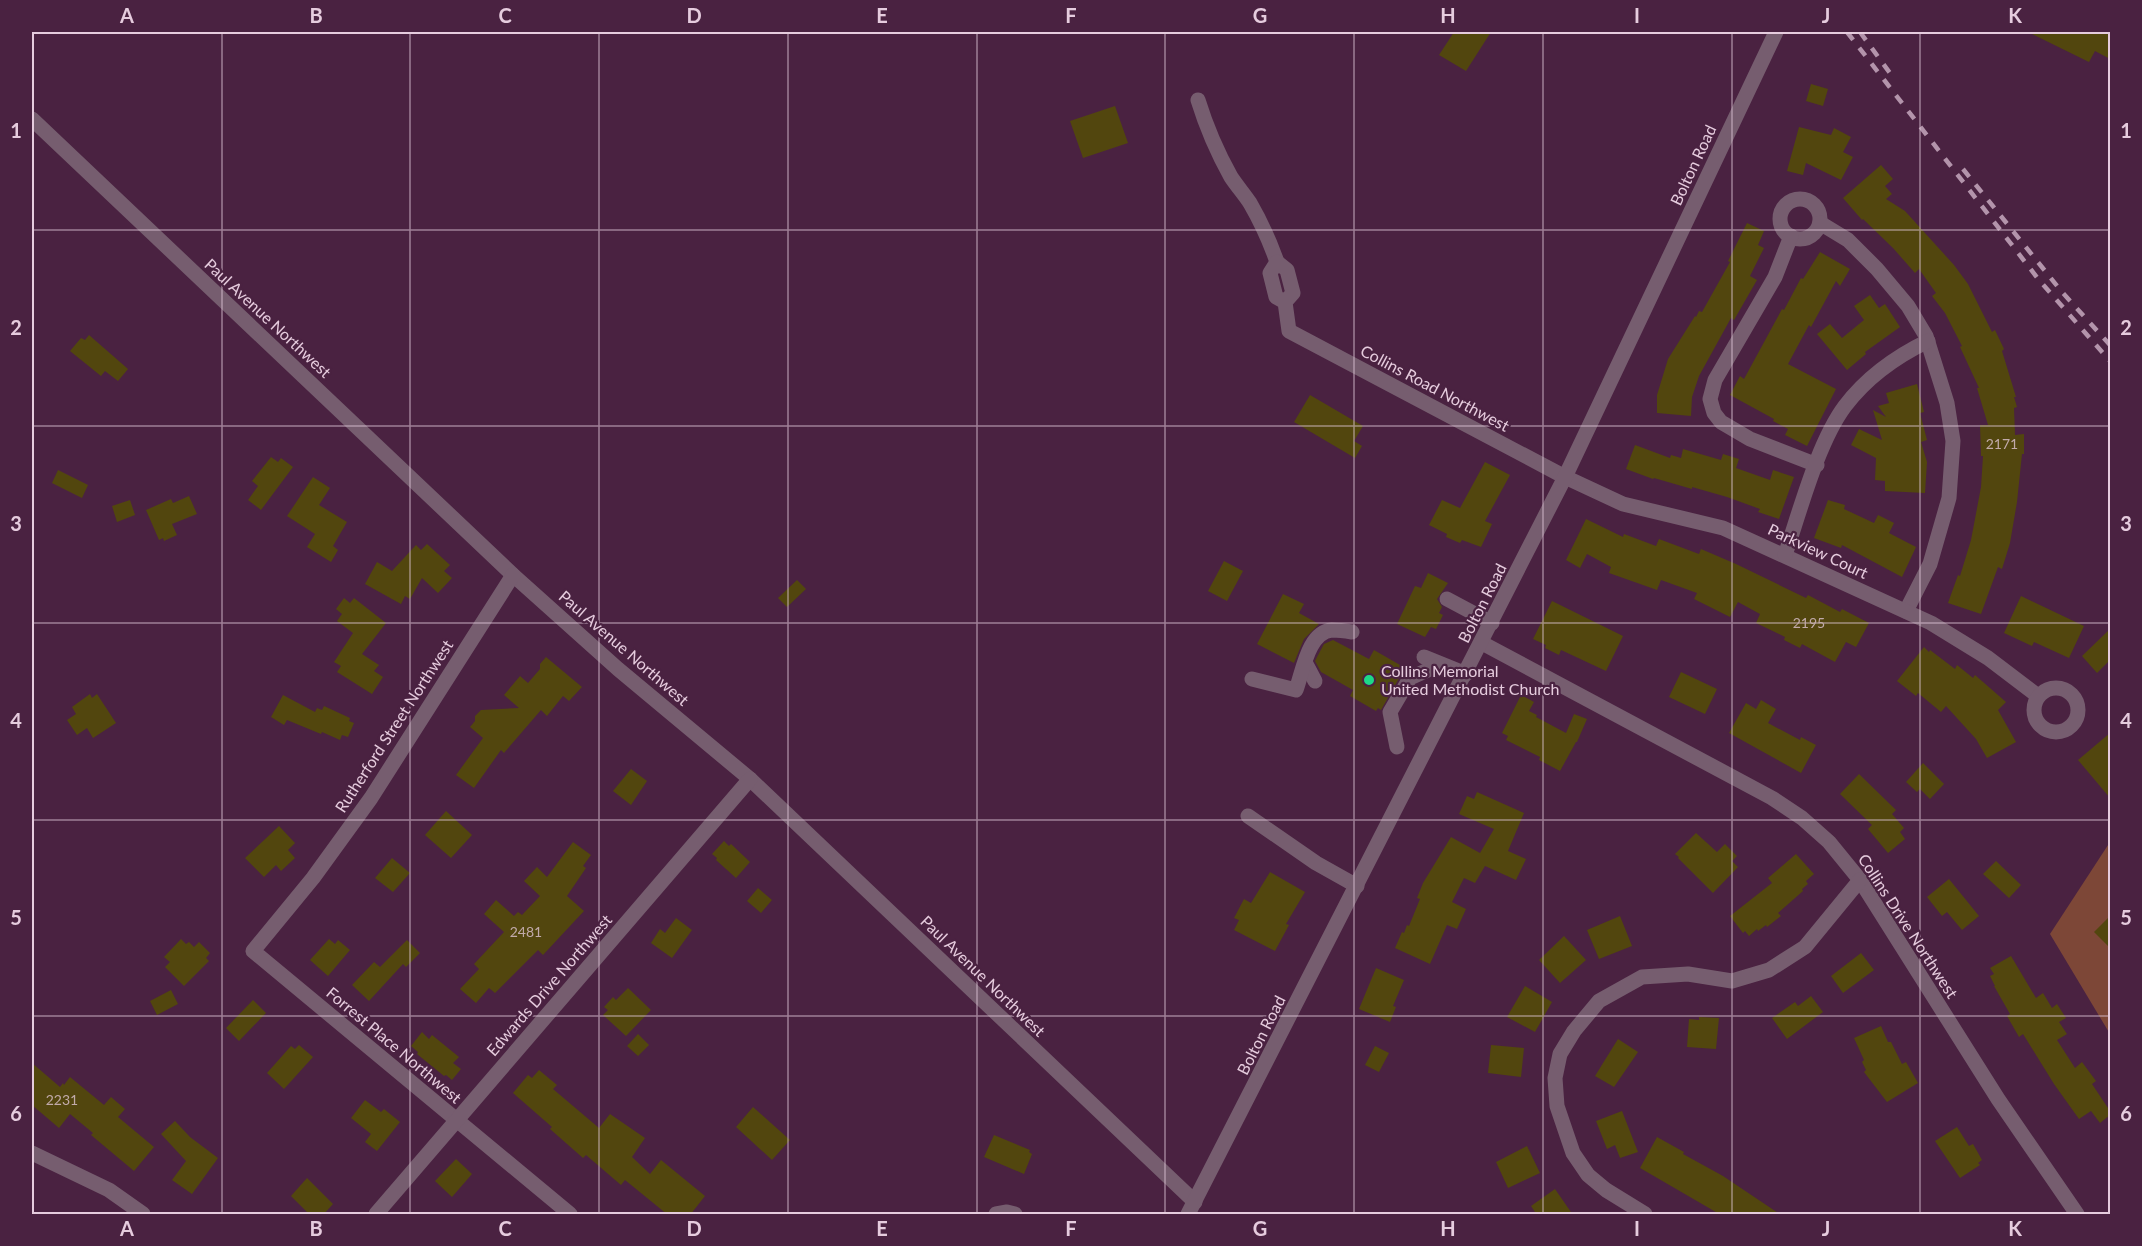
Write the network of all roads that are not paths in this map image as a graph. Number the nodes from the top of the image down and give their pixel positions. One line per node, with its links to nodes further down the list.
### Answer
1 (1776, 32): 8 (street, Bolton Road)
2 (1198, 100): 8 (street, Collins Road Northwest)
3 (32, 119): 10 (street, Paul Avenue Northwest)
4 (1820, 223): 5 (street); 5 (street); 6 (street)
5 (1791, 236): 7 (street)
6 (1928, 341): 7 (street); 12 (street)
7 (1817, 465): 9 (street)
8 (1565, 477): 9 (street, Parkview Court); 13 (street, Bolton Road)
9 (1785, 555): 12 (street, Parkview Court)
10 (513, 575): 24 (street, Paul Avenue Northwest); 28 (street, Rutherford Street Northwest)
11 (1447, 599): 13 (street)
12 (1906, 611): 22 (street, Parkview Court)
13 (1492, 623): 15 (street, Bolton Road)
14 (1352, 632): 17 (street)
15 (1482, 643): 19 (street, Bolton Road); 26 (street, Collins Drive Northwest)
16 (1424, 657): 18 (street)
17 (1306, 664): 20 (street); 21 (street)
18 (1439, 665): 19 (street); 23 (street)
19 (1466, 674): 23 (street, Bolton Road)
20 (1252, 679)
21 (1315, 681)
22 (2038, 696)
23 (1422, 760): 27 (street, Bolton Road)
24 (750, 779): 29 (street, Edwards Drive Northwest); 31 (street, Paul Avenue Northwest)
25 (1248, 816): 27 (street)
26 (1860, 880): 37 (street); 38 (street, Collins Drive Northwest)
27 (1358, 886): 31 (street, Bolton Road)
28 (301, 893): 29 (street, Forrest Place Northwest)
29 (457, 1120): 33 (street, Edwards Drive Northwest); 34 (street, Forrest Place Northwest)
30 (32, 1154): 32 (street)
31 (1192, 1208)
32 (143, 1215)
33 (376, 1215)
34 (570, 1215)
35 (996, 1215): 36 (street)
36 (1015, 1215)
37 (1645, 1215)
38 (2077, 1215)

